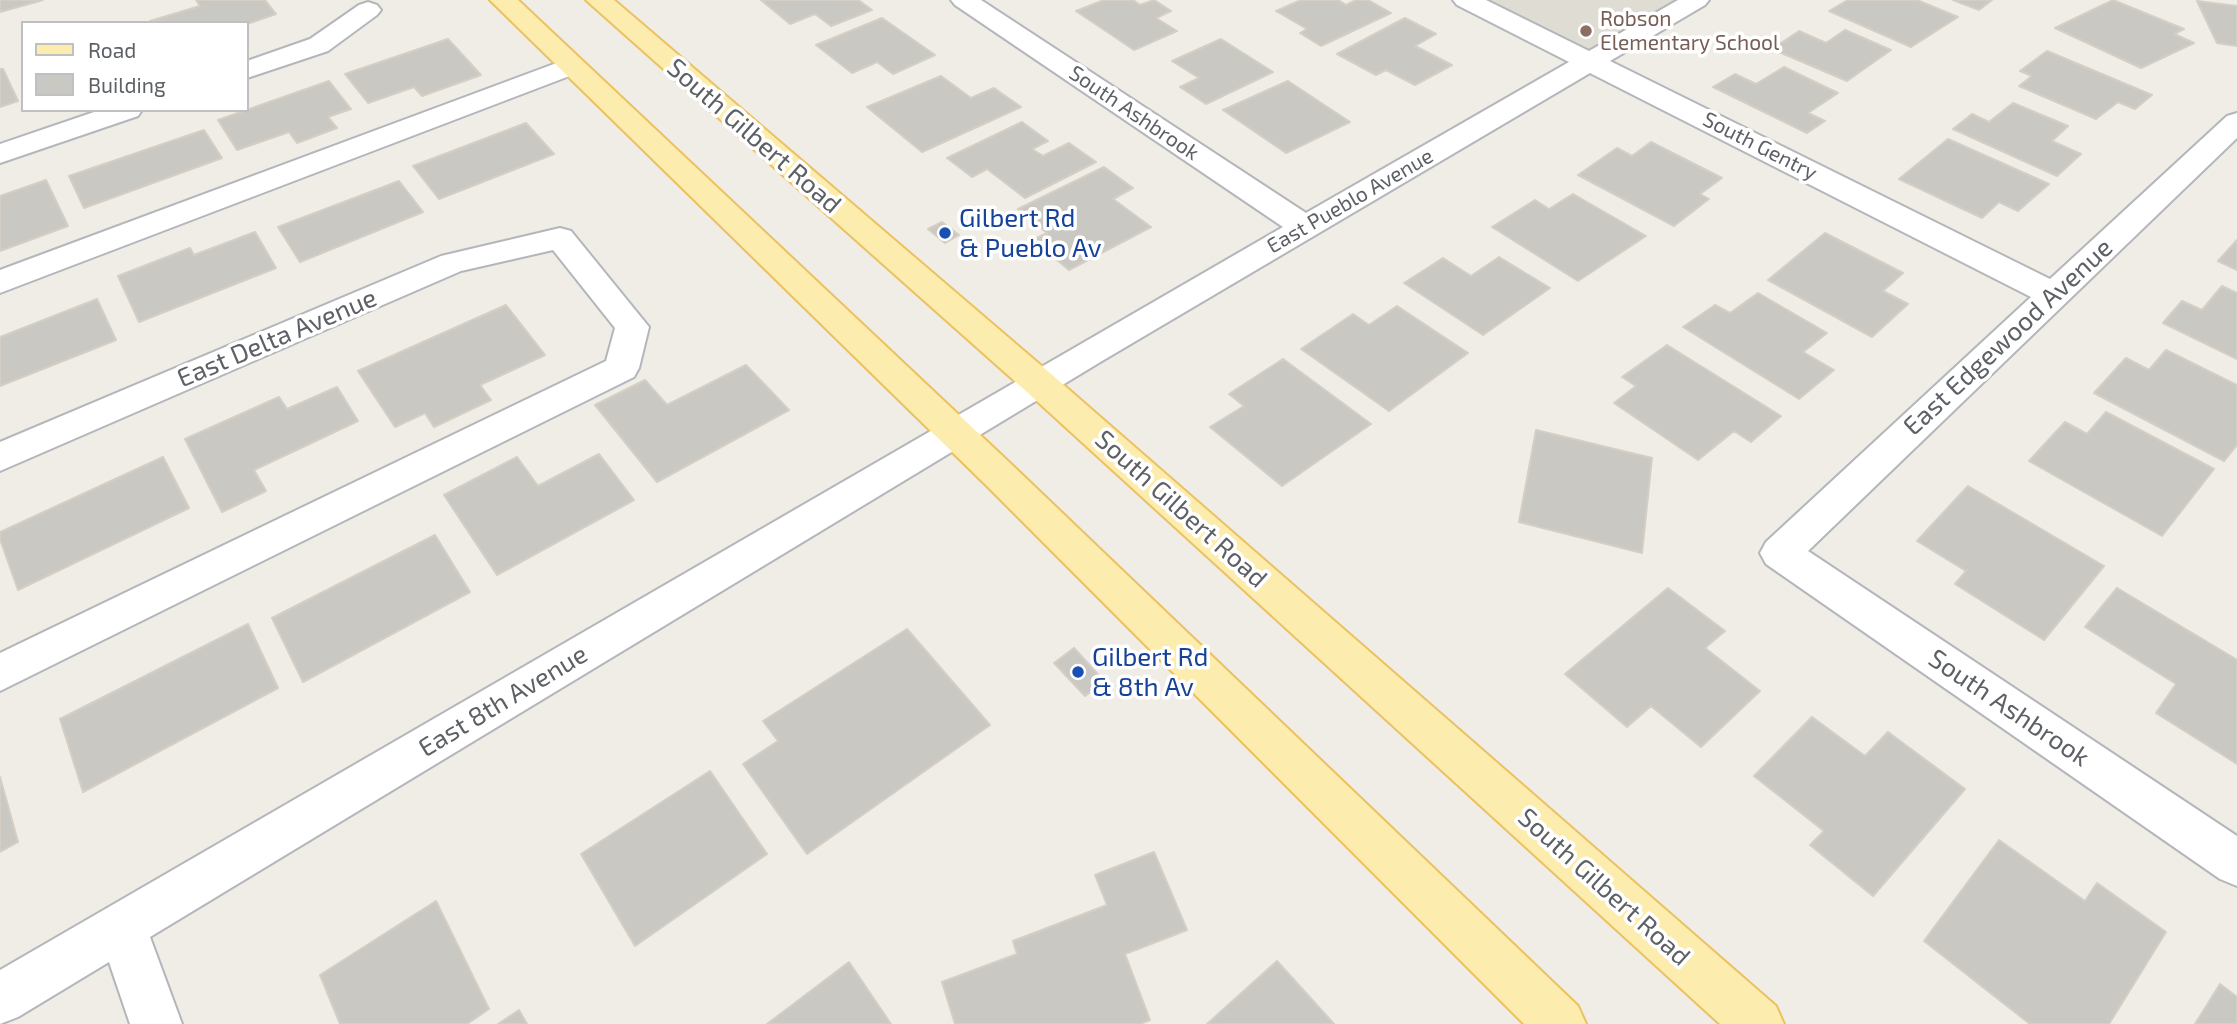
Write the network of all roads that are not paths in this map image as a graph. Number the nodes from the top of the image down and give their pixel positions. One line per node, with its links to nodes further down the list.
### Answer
1 (503, 0): 8 (main road)
2 (599, 0): 16 (main road, South Gilbert Road)
3 (964, 0): 13 (street, South Ashbrook)
4 (1466, 0): 7 (street, South Gentry)
5 (1696, 0): 7 (street, East Pueblo Avenue)
6 (368, 10): 9 (street)
7 (1591, 61): 13 (street, East Pueblo Avenue); 15 (street, South Gentry)
8 (570, 66): 14 (street); 17 (main road)
9 (248, 70)
10 (122, 112): 12 (street)
11 (2237, 122): 15 (street, East Edgewood Avenue)
12 (0, 154)
13 (1305, 227): 16 (street, East Pueblo Avenue)
14 (0, 282)
15 (2053, 294): 19 (street, East Edgewood Avenue)
16 (1022, 393): 17 (street, East 8th Avenue); 26 (main road, South Gilbert Road)
17 (955, 433): 22 (street, East 8th Avenue); 25 (main road)
18 (0, 457): 20 (street, East Delta Avenue)
19 (1780, 553): 21 (street, South Ashbrook)
20 (0, 673)
21 (2237, 863)
22 (122, 927): 23 (street, East 8th Avenue); 24 (street)
23 (0, 999)
24 (156, 1024)
25 (1560, 1024)
26 (1758, 1024)

